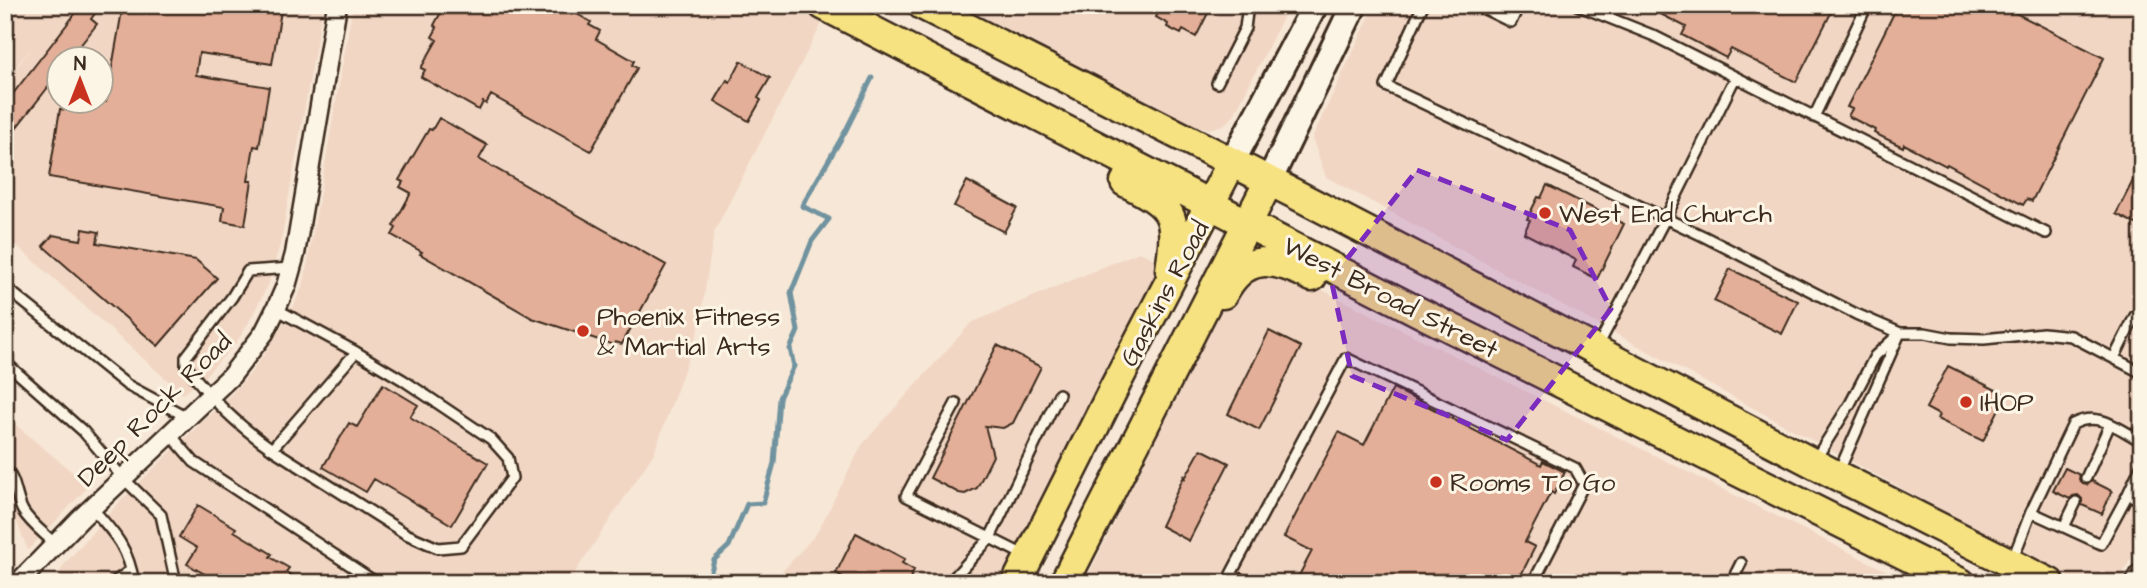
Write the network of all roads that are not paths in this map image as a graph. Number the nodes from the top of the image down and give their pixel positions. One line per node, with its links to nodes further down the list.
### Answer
1 (337, 5): 22 (street, Deep Rock Road)
2 (823, 5): 14 (main road, West Broad Street)
3 (922, 5): 16 (main road, West Broad Street)
4 (1315, 5): 16 (main road, Gaskins Road)
5 (1353, 5): 17 (main road, Gaskins Road)
6 (1423, 5): 19 (lane)
7 (1476, 5): 8 (lane)
8 (1519, 5)
9 (1577, 5): 12 (lane)
10 (1867, 5): 15 (lane)
11 (1246, 7): 13 (lane)
12 (1735, 78): 15 (lane); 19 (lane)
13 (1217, 83)
14 (977, 86): 18 (main road, West Broad Street); 23 (main road)
15 (1814, 117): 21 (lane)
16 (1233, 163): 17 (main road, West Broad Street); 18 (main road, Gaskins Road)
17 (1269, 181): 20 (main road, Gaskins Road); 29 (main road, West Broad Street)
18 (1211, 205): 20 (main road, West Broad Street); 23 (main road, Gaskins Road)
19 (1665, 219): 28 (lane); 29 (lane)
20 (1246, 223): 26 (main road, West Broad Street); 36 (main road, Gaskins Road)
21 (2046, 233)
22 (291, 268): 25 (street, Deep Rock Road); 35 (lane)
23 (1168, 284): 56 (main road, Gaskins Road)
24 (5, 287): 38 (lane)
25 (276, 309): 30 (lane); 35 (street, Deep Rock Road)
26 (1419, 312): 36 (main road); 72 (main road, West Broad Street)
27 (2136, 316): 31 (lane)
28 (1900, 333): 31 (lane); 45 (lane); 45 (lane)
29 (1596, 350): 45 (main road, West Broad Street)
30 (356, 352): 42 (lane); 42 (lane)
31 (2114, 358): 33 (lane)
32 (5, 362): 46 (lane)
33 (2142, 373)
34 (1059, 394): 54 (lane)
35 (209, 397): 38 (street, Deep Rock Road); 42 (lane)
36 (1157, 399): 68 (main road, Gaskins Road)
37 (956, 402): 54 (lane)
38 (187, 417): 40 (street, Deep Rock Road)
39 (2110, 425): 41 (lane); 47 (lane); 52 (lane)
40 (170, 434): 46 (street, Deep Rock Road); 65 (lane)
41 (2142, 443)
42 (272, 449)
43 (2142, 464): 48 (lane)
44 (5, 468): 55 (lane)
45 (1825, 469): 58 (main road, West Broad Street)
46 (124, 478): 51 (street, Deep Rock Road); 64 (lane)
47 (2086, 478)
48 (2128, 494): 49 (lane); 53 (lane)
49 (2142, 500)
50 (2076, 502): 53 (lane)
51 (92, 508): 55 (street, Deep Rock Road); 59 (lane)
52 (2031, 512): 53 (lane); 58 (lane)
53 (2064, 527)
54 (990, 538): 56 (lane); 66 (lane)
55 (55, 544): 61 (street, Deep Rock Road)
56 (1029, 557): 67 (main road, Gaskins Road)
57 (1741, 563): 71 (lane)
58 (2011, 563): 73 (main road, West Broad Street)
59 (131, 570): 62 (lane); 63 (lane)
60 (2142, 574): 74 (street)
61 (18, 583)
62 (113, 583)
63 (134, 583)
64 (176, 583)
65 (377, 583)
66 (949, 583)
67 (1016, 583)
68 (1064, 583)
69 (1248, 583): 70 (lane)
70 (1533, 583)
71 (1731, 583)
72 (1961, 583)
73 (2050, 583)
74 (2137, 583)

